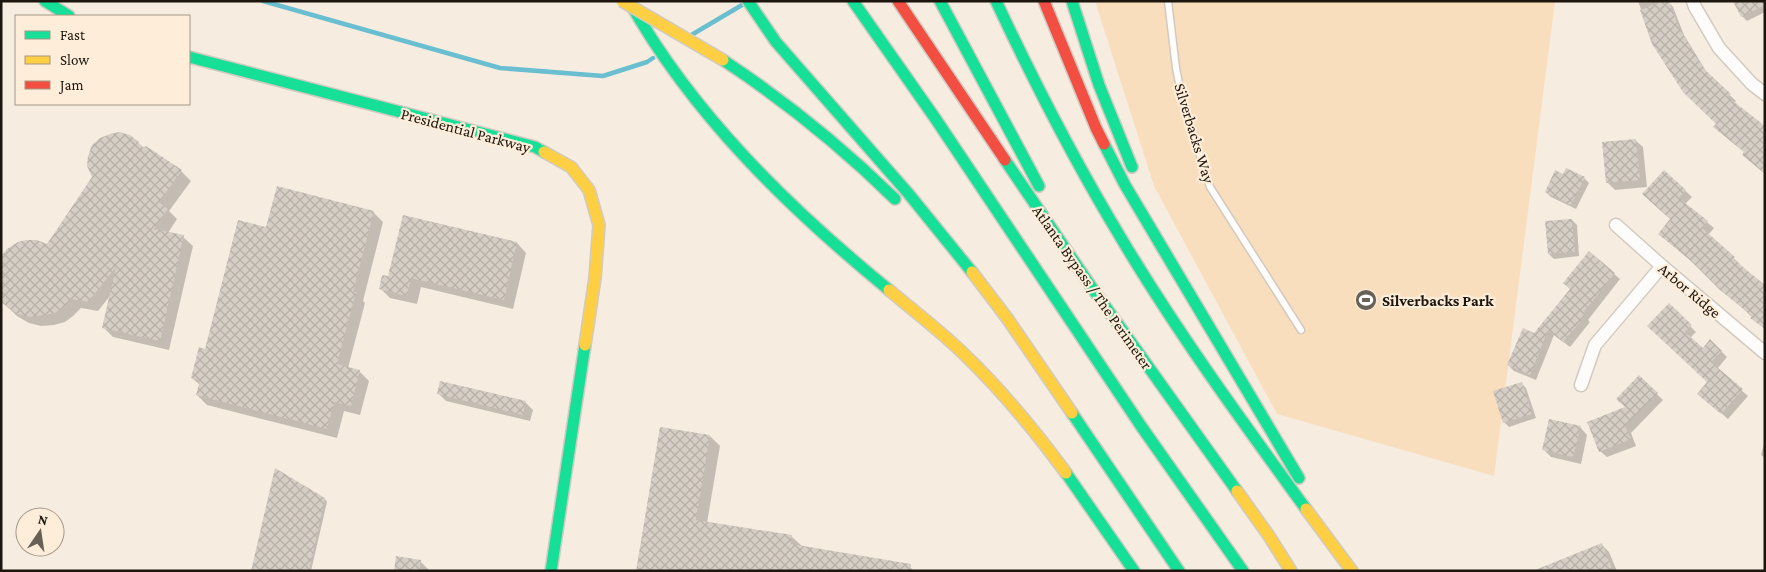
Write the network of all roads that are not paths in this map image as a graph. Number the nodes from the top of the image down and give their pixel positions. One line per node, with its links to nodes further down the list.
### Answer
1 (45, 1): 13 (main road)
2 (622, 1): 18 (main road, bridge)
3 (628, 1): 30 (main road)
4 (853, 1): 32 (main road)
5 (898, 1): 23 (main road, Atlanta Bypass / The Perimeter)
6 (940, 1): 23 (main road)
7 (996, 1): 35 (main road)
8 (1044, 1): 22 (main road)
9 (1072, 1): 16 (main road)
10 (1168, 1): 25 (lane, Silverbacks Way)
11 (1693, 1): 15 (street)
12 (751, 5): 24 (main road)
13 (67, 15)
14 (190, 57): 29 (main road, Presidential Parkway)
15 (1765, 94)
16 (1135, 173)
17 (1147, 200): 22 (main road)
18 (902, 206)
19 (914, 219): 24 (main road)
20 (1616, 225): 21 (street, Arbor Ridge)
21 (1662, 266): 26 (street, Arbor Ridge); 27 (street)
22 (1184, 282): 35 (main road)
23 (1090, 284): 28 (main road, Atlanta Bypass / The Perimeter)
24 (1007, 318): 31 (main road)
25 (1301, 330)
26 (1765, 354)
27 (1580, 385)
28 (1269, 536): 33 (main road, Atlanta Bypass / The Perimeter); 34 (main road)
29 (551, 571)
30 (1134, 571)
31 (1179, 571)
32 (1243, 571)
33 (1292, 571)
34 (1296, 571)
35 (1353, 571)

